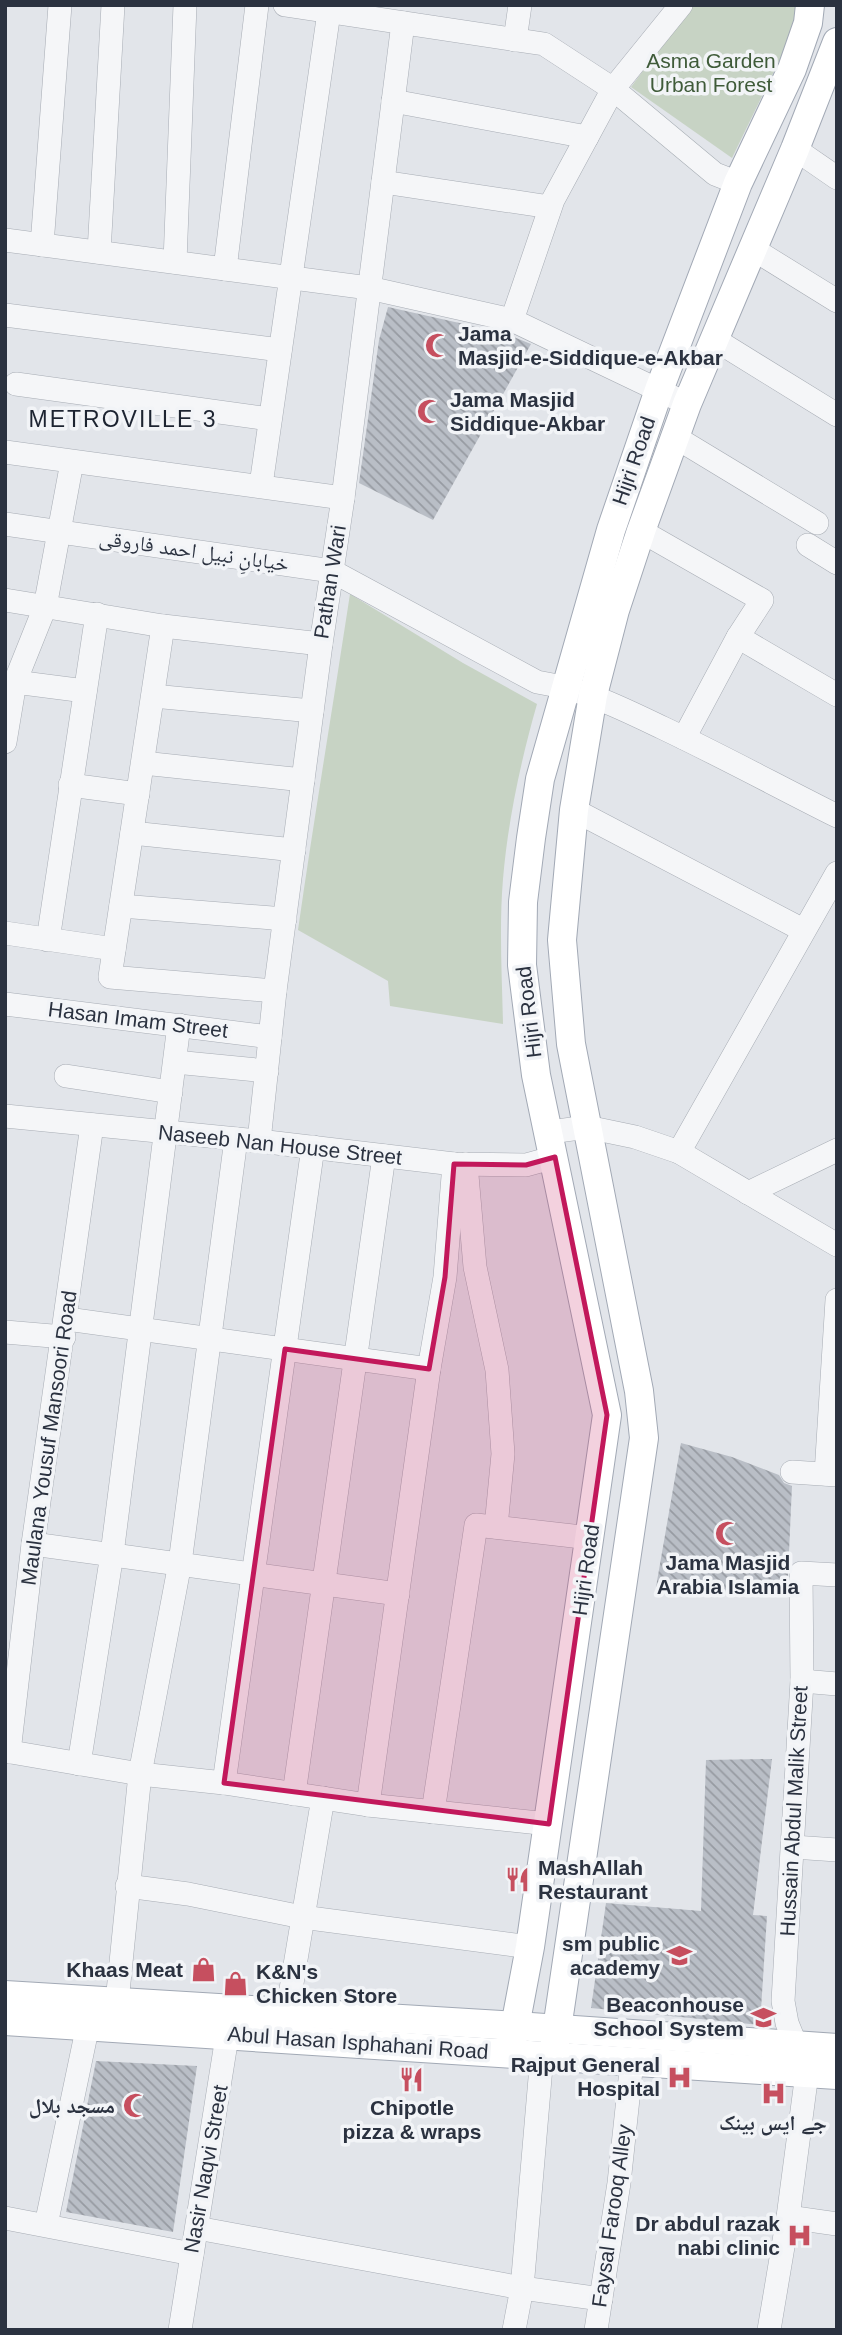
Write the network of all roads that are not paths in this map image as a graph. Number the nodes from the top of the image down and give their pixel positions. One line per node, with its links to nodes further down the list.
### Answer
1 (60, 5): 24 (street)
2 (113, 5): 26 (street)
3 (185, 5): 27 (street)
4 (257, 5): 28 (street)
5 (287, 5): 9 (street)
6 (520, 5): 11 (street)
7 (681, 5): 13 (street)
8 (810, 5): 20 (main road, Hijri Road)
9 (329, 12): 10 (street); 29 (street)
10 (403, 23): 11 (street); 14 (street, Pathan Wari)
11 (515, 40): 13 (street)
12 (837, 42): 16 (main road, Hijri Road)
13 (613, 89): 15 (street); 20 (street)
14 (393, 101): 15 (street); 18 (street, Pathan Wari)
15 (587, 137): 21 (street)
16 (795, 149): 17 (street); 19 (main road, Hijri Road)
17 (837, 178)
18 (383, 182): 21 (street); 30 (street, Pathan Wari)
19 (781, 182): 20 (main road); 22 (main road, Hijri Road)
20 (739, 183): 22 (main road); 37 (main road, Hijri Road)
21 (550, 207): 33 (street)
22 (766, 217): 25 (main road, Hijri Road)
23 (5, 240): 24 (street)
24 (42, 245): 26 (street)
25 (753, 249): 31 (street); 34 (main road, Hijri Road)
26 (99, 252): 27 (street)
27 (175, 262): 28 (street)
28 (225, 269): 29 (street)
29 (291, 277): 30 (street); 35 (street)
30 (369, 288): 33 (street); 45 (street, Pathan Wari)
31 (837, 302)
32 (5, 315): 35 (street)
33 (512, 320): 37 (street)
34 (715, 339): 38 (main road, Hijri Road); 39 (street)
35 (280, 350): 40 (street)
36 (16, 384): 40 (street)
37 (659, 390): 38 (street); 60 (main road, Hijri Road)
38 (687, 404): 41 (main road, Hijri Road)
39 (837, 415)
40 (270, 419): 44 (street)
41 (675, 437): 46 (street); 48 (main road, Hijri Road)
42 (5, 452): 43 (street)
43 (72, 461): 44 (street); 49 (street)
44 (261, 485): 45 (street)
45 (343, 498): 52 (street, Pathan Wari)
46 (817, 523)
47 (5, 524): 49 (street, خیابانِ نبیل احمد فاروقی)
48 (641, 531): 57 (street); 62 (main road, Hijri Road)
49 (58, 532): 52 (street, خیابانِ نبیل احمد فاروقی); 54 (street)
50 (808, 545): 51 (street)
51 (837, 563)
52 (332, 570): 58 (street, Pathan Wari); 60 (street, خیابانِ نبیل احمد فاروقی)
53 (6, 603): 54 (street)
54 (45, 607): 55 (street); 59 (street)
55 (97, 614): 56 (street); 61 (street)
56 (163, 626): 58 (street); 64 (street)
57 (738, 637): 63 (street); 66 (street)
58 (321, 644): 65 (street, Pathan Wari)
59 (15, 682): 61 (street); 67 (street)
60 (565, 687): 62 (street, خیابانِ نبیل احمد فاروقی); 96 (main road, Hijri Road)
61 (85, 691): 70 (street)
62 (593, 695): 66 (street, خیابانِ نبیل احمد فاروقی); 72 (main road, Hijri Road)
63 (837, 695)
64 (153, 696): 65 (street); 68 (street)
65 (312, 711): 69 (street, Pathan Wari)
66 (684, 738): 73 (street, خیابانِ نبیل احمد فاروقی)
67 (5, 742)
68 (143, 763): 69 (street); 71 (street)
69 (303, 779): 75 (street, Pathan Wari)
70 (70, 785): 71 (street); 81 (street)
71 (138, 794): 74 (street)
72 (574, 810): 79 (street); 93 (main road, Hijri Road)
73 (837, 816)
74 (132, 833): 75 (street); 77 (street)
75 (294, 850): 78 (street, Pathan Wari)
76 (837, 873): 79 (street)
77 (121, 906): 78 (street); 82 (street)
78 (285, 919): 83 (street, Pathan Wari)
79 (803, 930): 99 (street)
80 (5, 933): 81 (street)
81 (48, 940): 82 (street)
82 (114, 949): 83 (street)
83 (275, 991): 86 (street, Pathan Wari)
84 (5, 1004): 85 (street, Hasan Imam Street)
85 (179, 1026): 86 (street, Hasan Imam Street); 87 (street)
86 (270, 1037): 88 (street, Pathan Wari)
87 (174, 1062): 88 (street); 90 (street)
88 (267, 1071): 95 (street, Pathan Wari)
89 (66, 1076): 90 (street)
90 (171, 1092): 94 (street)
91 (5, 1116): 92 (street, Naseeb Nan House Street)
92 (92, 1125): 94 (street, Naseeb Nan House Street); 105 (street, Maulana Yousuf Mansoori Road)
93 (587, 1127): 96 (street, Naseeb Nan House Street); 99 (street, Naseeb Nan House Street); 148 (main road, Hijri Road)
94 (167, 1132): 95 (street, Naseeb Nan House Street); 106 (street)
95 (247, 1140): 97 (street, Naseeb Nan House Street); 108 (street, Pathan Wari)
96 (552, 1145): 101 (street, Naseeb Nan House Street); 115 (main road, Hijri Road)
97 (313, 1147): 100 (street, Naseeb Nan House Street); 109 (street)
98 (837, 1150): 102 (street)
99 (679, 1152): 102 (street, Naseeb Nan House Street)
100 (384, 1156): 101 (street, Naseeb Nan House Street); 110 (street)
101 (460, 1164): 111 (street); 114 (street)
102 (748, 1193): 103 (street, Naseeb Nan House Street)
103 (837, 1245)
104 (837, 1300): 113 (street)
105 (65, 1328): 106 (street); 107 (street); 116 (street, Maulana Yousuf Mansoori Road)
106 (141, 1329): 108 (street); 117 (street)
107 (5, 1332)
108 (209, 1338): 109 (street); 118 (street, Pathan Wari)
109 (285, 1349): 110 (street); 119 (street)
110 (356, 1359): 111 (street); 121 (street)
111 (429, 1369): 122 (street)
112 (792, 1472): 113 (street)
113 (832, 1475)
114 (496, 1527): 115 (street); 133 (street)
115 (591, 1538): 134 (main road, Hijri Road)
116 (33, 1544): 117 (street); 123 (street, Maulana Yousuf Mansoori Road)
117 (111, 1554): 118 (street); 127 (street)
118 (180, 1563): 119 (street); 128 (street, Pathan Wari)
119 (253, 1573): 121 (street); 129 (street)
120 (837, 1575): 124 (street, Hussain Abdul Malik Street)
121 (324, 1583): 122 (street); 130 (street)
122 (398, 1594): 132 (street)
123 (14, 1631): 126 (street, Maulana Yousuf Mansoori Road)
124 (802, 1681): 125 (street); 135 (street, Hussain Abdul Malik Street)
125 (837, 1684)
126 (7, 1751): 127 (street)
127 (79, 1764): 128 (street)
128 (140, 1774): 129 (street); 137 (street, Pathan Wari)
129 (223, 1783): 130 (street)
130 (294, 1794): 131 (street)
131 (323, 1798): 132 (street); 138 (street)
132 (368, 1805): 133 (street)
133 (433, 1812): 134 (street)
134 (549, 1824): 139 (main road, Hijri Road)
135 (793, 1847): 136 (street); 147 (street, Hussain Abdul Malik Street)
136 (837, 1850)
137 (127, 1886): 138 (street); 141 (street, Pathan Wari)
138 (302, 1917): 139 (street); 142 (street)
139 (530, 1947): 146 (main road, Hijri Road)
140 (5, 1995): 141 (main road, Abul Hasan Isphahani Road)
141 (117, 2002): 144 (main road, Abul Hasan Isphahani Road)
142 (287, 2013): 144 (main road, Abul Hasan Isphahani Road); 146 (main road, Abul Hasan Isphahani Road)
143 (5, 2021): 145 (main road, Abul Hasan Isphahani Road)
144 (230, 2022): 145 (main road, Abul Hasan Isphahani Road); 150 (main road, Abul Hasan Isphahani Road); 158 (street, Nasir Naqvi Street)
145 (88, 2025): 157 (street)
146 (516, 2026): 148 (main road, Abul Hasan Isphahani Road); 150 (main road, Hijri Road)
147 (798, 2046): 148 (main road, Abul Hasan Isphahani Road); 149 (main road, Abul Hasan Isphahani Road); 152 (street, Hussain Abdul Malik Street)
148 (550, 2047): 150 (main road, Abul Hasan Isphahani Road); 151 (main road, Abul Hasan Isphahani Road); 160 (street)
149 (837, 2048)
150 (510, 2053)
151 (632, 2061): 152 (main road, Abul Hasan Isphahani Road); 161 (street, Faysal Farooq Alley)
152 (807, 2073): 153 (main road, Abul Hasan Isphahani Road); 154 (street)
153 (837, 2075)
154 (788, 2217): 156 (street); 165 (street)
155 (5, 2218): 157 (street)
156 (837, 2224)
157 (46, 2225): 159 (street)
158 (197, 2228): 159 (street, Nasir Naqvi Street); 160 (street)
159 (192, 2254): 162 (street, Nasir Naqvi Street)
160 (522, 2288): 161 (street); 163 (street)
161 (601, 2299): 164 (street, Faysal Farooq Alley)
162 (180, 2330)
163 (514, 2330)
164 (596, 2330)
165 (769, 2330)

